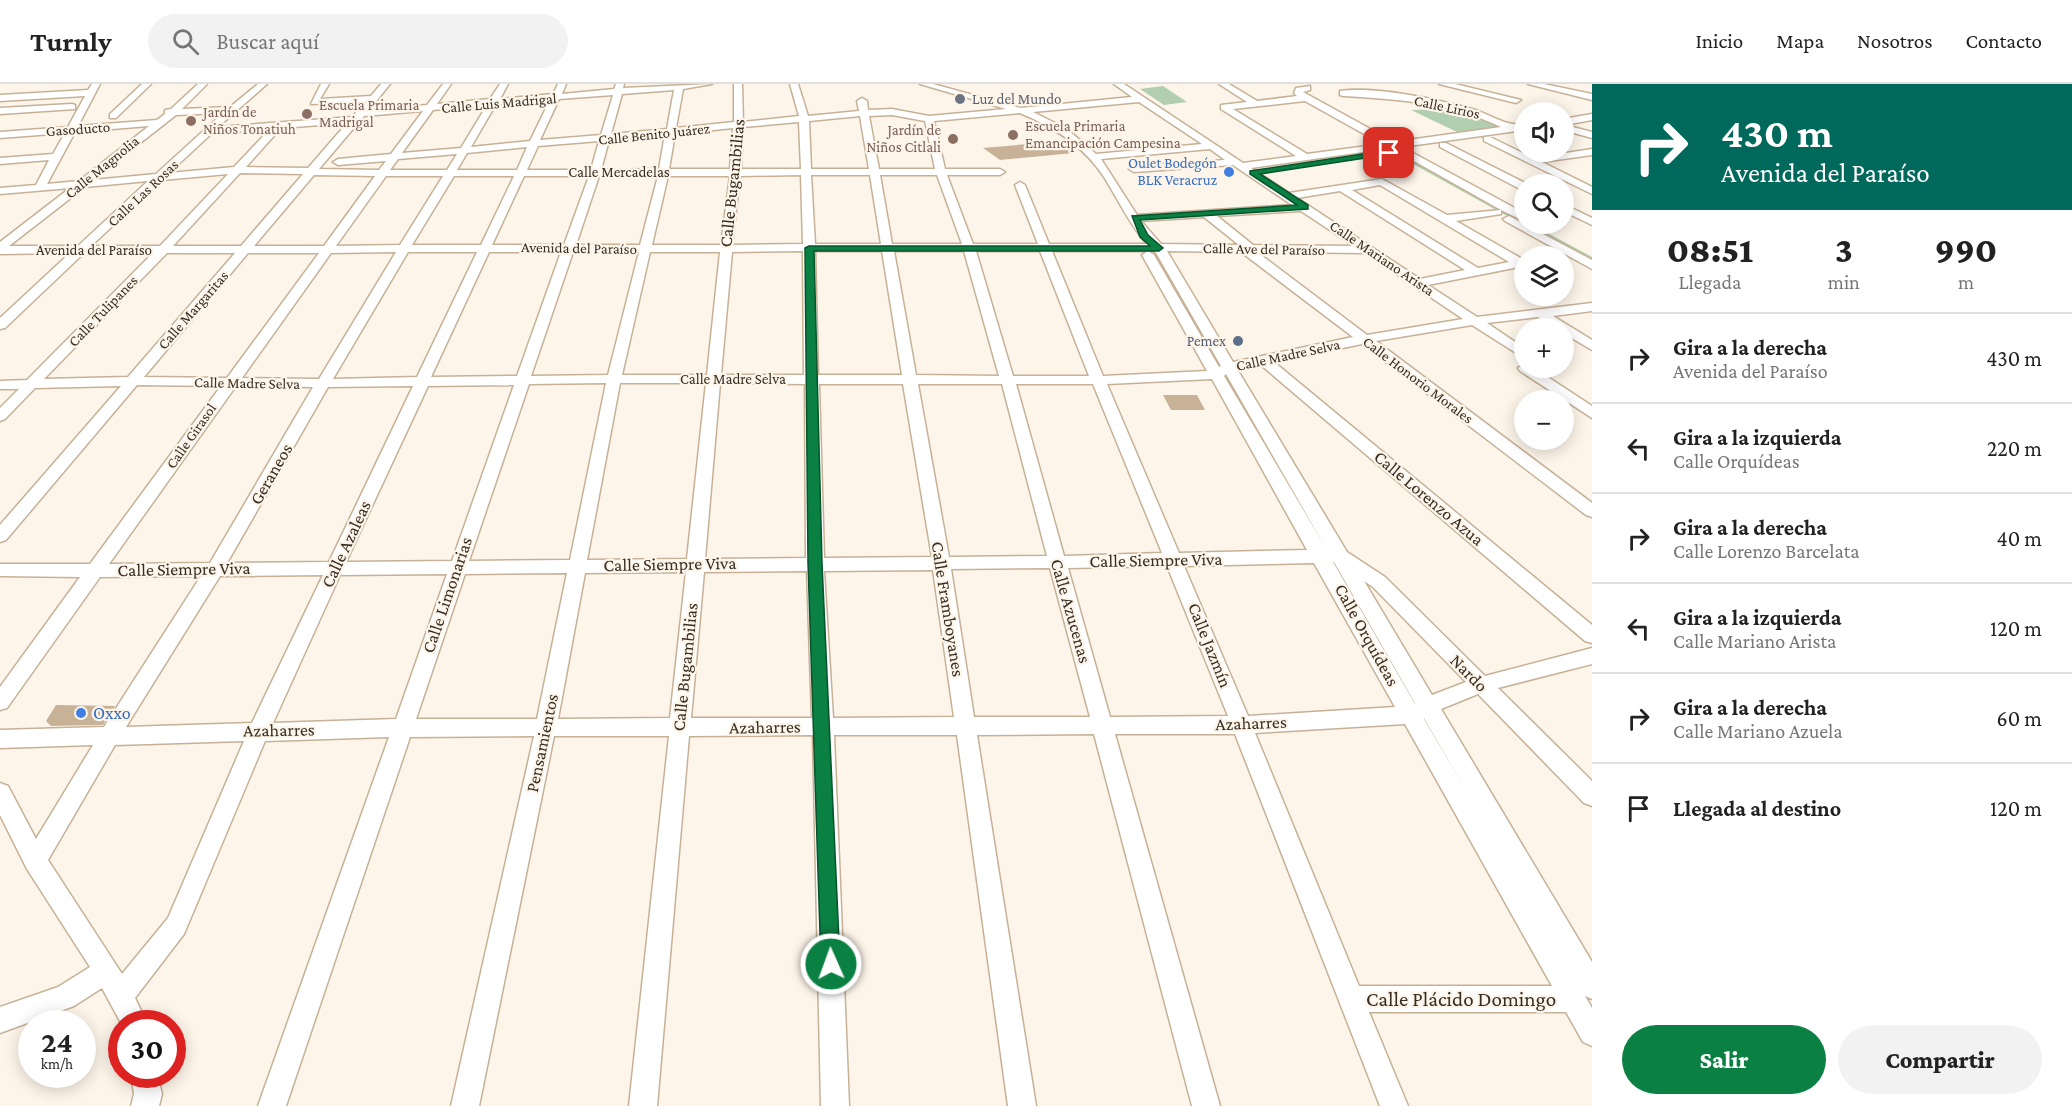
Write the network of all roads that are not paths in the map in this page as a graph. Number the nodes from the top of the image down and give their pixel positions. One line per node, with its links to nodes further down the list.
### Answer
1 (147, 84): 44 (street)
2 (203, 84): 41 (street, Calle Magnolia)
3 (262, 84): 38 (street, Calle Las Rosas)
4 (326, 84): 27 (street)
5 (386, 84): 27 (street, Calle Margaritas)
6 (447, 84): 37 (street, Calle Girasol)
7 (504, 84): 33 (street, Geraneos)
8 (562, 84): 28 (street, Calle Azaleas)
9 (708, 84): 18 (street, Calle Luis Madrigal)
10 (738, 84): 53 (street, Calle Bugambilias)
11 (794, 84): 49 (street)
12 (924, 84): 23 (street, Calle Orquídeas)
13 (1119, 84): 29 (street, Calle Mariano Arista)
14 (1223, 84): 32 (street)
15 (1334, 84): 24 (street)
16 (1443, 84): 20 (street)
17 (1532, 84): 25 (street)
18 (679, 85): 22 (street, Calle Luis Madrigal); 59 (street)
19 (965, 86): 23 (street)
20 (1466, 86): 30 (street); 36 (street)
21 (93, 88): 26 (street); 35 (street)
22 (619, 88): 28 (street, Calle Luis Madrigal); 63 (street, Calle Limonarias)
23 (945, 91): 39 (street, Calle Orquídeas)
24 (1343, 93): 34 (street); 36 (street, Calle Lirios)
25 (1592, 97)
26 (0, 98)
27 (374, 99): 47 (street, Calle Margaritas)
28 (556, 99): 33 (street, Calle Luis Madrigal); 65 (street, Calle Azaleas)
29 (1142, 99): 39 (street, Calle Benito Juárez); 67 (street, Calle Mariano Arista)
30 (1516, 100)
31 (862, 101): 42 (street, Calle Framboyanes)
32 (1255, 103): 34 (street); 77 (street)
33 (490, 104): 37 (street, Calle Luis Madrigal); 69 (street, Geraneos)
34 (1317, 104): 68 (street)
35 (83, 106): 40 (street); 45 (street)
36 (1449, 106): 57 (street, Calle Lirios)
37 (428, 109): 47 (street, Calle Luis Madrigal); 78 (street, Calle Girasol)
38 (232, 110): 41 (street); 58 (street, Calle Las Rosas)
39 (1025, 110): 50 (street, Calle Benito Juárez); 76 (street, Calle Orquídeas)
40 (0, 111)
41 (173, 112): 44 (street); 52 (street, Calle Magnolia)
42 (866, 113): 49 (street, Calle Benito Juárez); 50 (street, Calle Benito Juárez); 89 (street, Calle Framboyanes)
43 (101, 116): 44 (street)
44 (113, 116)
45 (77, 117): 46 (street); 56 (street)
46 (89, 117)
47 (358, 117): 54 (street, Calle Luis Madrigal); 83 (street, Calle Margaritas)
48 (1592, 117): 51 (street)
49 (804, 118): 53 (street, Calle Benito Juárez); 88 (street)
50 (929, 119): 93 (street, Calle Azucenas)
51 (1574, 122)
52 (156, 123): 56 (street, Gasoducto); 100 (street, Calle Magnolia)
53 (740, 125): 59 (street, Calle Benito Juárez); 87 (street, Calle Bugambilias)
54 (278, 126): 58 (street); 85 (street, Calle Tulipanes)
55 (1574, 128): 62 (street)
56 (70, 129): 60 (street, Gasoducto); 75 (street)
57 (1512, 129): 68 (street)
58 (208, 131): 97 (street, Calle Las Rosas)
59 (672, 132): 63 (street, Calle Benito Juárez); 86 (street)
60 (0, 135)
61 (1514, 135): 64 (street)
62 (1592, 135)
63 (605, 139): 65 (street, Calle Benito Juárez); 92 (street, Calle Limonarias)
64 (1487, 139): 66 (street); 71 (street)
65 (535, 144): 69 (street, Calle Benito Juárez); 91 (street, Calle Azaleas)
66 (1443, 145): 70 (street); 98 (street)
67 (1214, 146): 76 (street); 82 (street, Calle Mariano Arista)
68 (1386, 148): 70 (street); 77 (street); 96 (street); 110 (street)
69 (465, 151): 78 (street, Calle Benito Juárez); 90 (street, Geraneos)
70 (1402, 151): 101 (street)
71 (1514, 152)
72 (1592, 152): 74 (street)
73 (1574, 154): 74 (street)
74 (1577, 154): 81 (street)
75 (56, 157): 79 (street); 103 (street)
76 (1094, 157): 114 (street, Calle Orquídeas)
77 (1305, 157): 82 (street)
78 (392, 158): 83 (street, Calle Benito Juárez); 95 (street, Calle Girasol)
79 (0, 161)
80 (1534, 162): 105 (street)
81 (1592, 162)
82 (1239, 164): 84 (street); 96 (street, Calle Mariano Arista)
83 (315, 167): 85 (street, Calle Mercadelas); 95 (street, Calle Mercadelas); 131 (street, Calle Margaritas)
84 (1134, 169)
85 (239, 170): 97 (street, Calle Mercadelas); 134 (street, Calle Tulipanes)
86 (664, 171): 87 (street, Calle Mercadelas); 92 (street, Calle Mercadelas); 127 (street)
87 (736, 171): 88 (street, Calle Mercadelas); 128 (street, Calle Bugambilias)
88 (805, 171): 89 (street, Calle Mercadelas); 122 (street)
89 (876, 171): 93 (street, Calle Mercadelas); 123 (street, Calle Framboyanes)
90 (452, 172): 91 (street, Calle Mercadelas); 95 (street, Calle Mercadelas); 120 (street, Geraneos)
91 (521, 172): 92 (street, Calle Mercadelas); 119 (street, Calle Azaleas)
92 (595, 172): 121 (street, Calle Limonarias)
93 (940, 172): 94 (street, Calle Mercadelas); 124 (street, Calle Azucenas)
94 (1000, 172)
95 (381, 173): 132 (street, Calle Girasol)
96 (1253, 173): 108 (street, Calle Mariano Arista)
97 (164, 175): 100 (street, Calle Mercadelas); 130 (street, Calle Las Rosas)
98 (1503, 176): 99 (street); 101 (street)
99 (1514, 182)
100 (83, 183): 103 (street, Calle Mercadelas); 126 (street, Calle Magnolia)
101 (1460, 183): 111 (street)
102 (1020, 185): 125 (street, Calle Jazmín)
103 (40, 187): 107 (street)
104 (1342, 188): 108 (street); 115 (street); 137 (street)
105 (1589, 189): 106 (street)
106 (1574, 190)
107 (0, 191)
108 (1289, 196): 109 (street, Calle Mariano Arista)
109 (1305, 207): 113 (street); 133 (street, Calle Mariano Arista)
110 (1497, 212): 115 (street); 136 (street)
111 (1514, 213)
112 (1574, 213): 116 (street)
113 (1207, 214): 114 (street); 129 (street, Calle Honorio Morales)
114 (1135, 218): 118 (street, Calle Orquídeas)
115 (1444, 219): 137 (street)
116 (1592, 222)
117 (1553, 234): 135 (street)
118 (1149, 244): 125 (street, Avenida del Paraíso); 129 (street, Calle Ave del Paraíso); 148 (street, Calle Orquídeas)
119 (485, 247): 120 (street, Avenida del Paraíso); 121 (street, Avenida del Paraíso); 159 (street, Calle Azaleas)
120 (404, 248): 132 (street, Avenida del Paraíso); 161 (street, Geraneos)
121 (567, 248): 127 (street, Avenida del Paraíso); 158 (street, Calle Limonarias)
122 (809, 248): 123 (street, Avenida del Paraíso); 128 (street, Avenida del Paraíso); 154 (street)
123 (889, 248): 124 (street, Avenida del Paraíso); 155 (street, Calle Framboyanes)
124 (969, 248): 125 (street, Avenida del Paraíso); 149 (street, Calle Azucenas)
125 (1046, 248): 156 (street, Calle Jazmín)
126 (0, 249): 130 (street, Avenida del Paraíso)
127 (647, 249): 128 (street, Avenida del Paraíso); 152 (street, Pensamientos)
128 (726, 249): 153 (street, Calle Bugambilias)
129 (1247, 249): 133 (street, Calle Ave del Paraíso); 143 (street, Calle Honorio Morales)
130 (80, 250): 134 (street, Avenida del Paraíso); 142 (street, Calle Las Rosas)
131 (245, 250): 132 (street, Avenida del Paraíso); 134 (street, Avenida del Paraíso); 157 (street, Calle Margaritas)
132 (324, 250): 160 (street, Calle Girasol)
133 (1370, 250): 138 (street, Calle Mariano Arista)
134 (162, 251): 162 (street, Calle Tulipanes)
135 (1592, 255)
136 (1592, 264)
137 (1478, 273): 138 (street)
138 (1419, 284): 141 (street, Calle Mariano Arista)
139 (1592, 306): 140 (street, Calle Madre Selva)
140 (1538, 312): 141 (street, Calle Madre Selva); 144 (street)
141 (1467, 322): 143 (street, Calle Madre Selva); 145 (street, Calle Mariano Arista); 146 (street, Calle Mariano Arista)
142 (0, 325)
143 (1365, 339): 147 (street, Calle Madre Selva); 167 (street, Calle Honorio Morales)
144 (1592, 346)
145 (1514, 348)
146 (1514, 358)
147 (1265, 360): 148 (street, Calle Madre Selva); 181 (street, Calle Lorenzo Azua)
148 (1222, 371): 156 (street, Calle Madre Selva); 169 (street, Calle Orquídeas)
149 (1007, 378): 155 (street, Calle Madre Selva); 156 (street, Calle Madre Selva); 172 (street, Calle Azucenas)
150 (1541, 378): 165 (street, Calle Mariano Arista)
151 (1559, 378): 164 (street)
152 (614, 379): 153 (street, Calle Madre Selva); 158 (street, Calle Madre Selva); 175 (street, Pensamientos)
153 (714, 379): 154 (street, Calle Madre Selva); 174 (street, Calle Bugambilias)
154 (813, 379): 155 (street, Calle Madre Selva); 173 (street)
155 (910, 379): 171 (street, Calle Framboyanes)
156 (1098, 380): 170 (street, Calle Jazmín)
157 (130, 381): 160 (street, Calle Madre Selva); 162 (street, Calle Madre Selva); 168 (street, Calle Margaritas)
158 (523, 381): 159 (street, Calle Madre Selva); 178 (street, Calle Limonarias)
159 (421, 382): 161 (street, Calle Madre Selva); 176 (street, Calle Azaleas)
160 (228, 383): 161 (street, Calle Madre Selva); 180 (street, Calle Girasol)
161 (323, 383): 177 (street, Geraneos)
162 (32, 384): 163 (street, Calle Madre Selva); 166 (street, Calle Tulipanes)
163 (0, 385)
164 (1592, 399)
165 (1592, 413)
166 (0, 416)
167 (1592, 511)
168 (0, 536)
169 (1331, 556): 170 (street, Calle Siempre Viva); 183 (street, Nardo); 185 (street, Calle Orquídeas)
170 (1175, 560): 172 (street, Calle Siempre Viva); 186 (street, Calle Jazmín)
171 (941, 561): 172 (street, Calle Siempre Viva); 173 (street, Calle Siempre Viva); 188 (street, Calle Framboyanes)
172 (1058, 562): 190 (street, Calle Azucenas)
173 (815, 563): 174 (street, Calle Siempre Viva); 187 (street)
174 (696, 564): 175 (street, Calle Siempre Viva); 192 (street, Calle Bugambilias)
175 (578, 565): 178 (street, Calle Siempre Viva); 189 (street, Pensamientos)
176 (336, 567): 177 (street, Calle Siempre Viva); 178 (street, Calle Siempre Viva); 193 (street, Calle Azaleas)
177 (216, 568): 180 (street, Calle Siempre Viva); 194 (street, Geraneos)
178 (457, 568): 191 (street, Calle Limonarias)
179 (0, 570): 180 (street, Calle Siempre Viva)
180 (94, 571): 184 (street, Calle Girasol)
181 (1592, 636)
182 (1592, 656): 183 (street, Azaharres)
183 (1483, 687): 185 (street, Azaharres); 197 (street, Nardo)
184 (0, 702)
185 (1420, 710): 186 (street, Azaharres); 200 (street, Calle Orquídeas)
186 (1242, 725): 190 (street, Azaharres); 202 (street, Calle Jazmín)
187 (823, 726): 188 (street, Azaharres); 192 (street, Azaharres); 211 (street)
188 (965, 726): 190 (street, Azaharres); 212 (street, Calle Framboyanes)
189 (546, 727): 191 (street, Azaharres); 192 (street, Azaharres); 209 (street, Pensamientos)
190 (1103, 727): 213 (street, Calle Azucenas)
191 (401, 728): 193 (street, Azaharres); 208 (street, Calle Limonarias)
192 (679, 728): 210 (street, Calle Bugambilias)
193 (259, 730): 194 (street, Azaharres); 201 (street, Calle Azaleas)
194 (110, 735): 195 (street, Azaharres); 198 (street, Geraneos)
195 (0, 738)
196 (0, 793): 198 (street)
197 (1592, 796)
198 (35, 861): 199 (street)
199 (107, 971): 201 (street); 204 (street)
200 (1582, 993): 202 (street, Calle Plácido Domingo); 205 (street, Calle Orquídeas)
201 (120, 997): 203 (street)
202 (1350, 999): 214 (street, Calle Jazmín)
203 (127, 1010)
204 (0, 1020)
205 (1592, 1033)
206 (147, 1088): 207 (street)
207 (145, 1106)
208 (272, 1106)
209 (465, 1106)
210 (644, 1106)
211 (835, 1106)
212 (1022, 1106)
213 (1206, 1106)
214 (1394, 1106)

